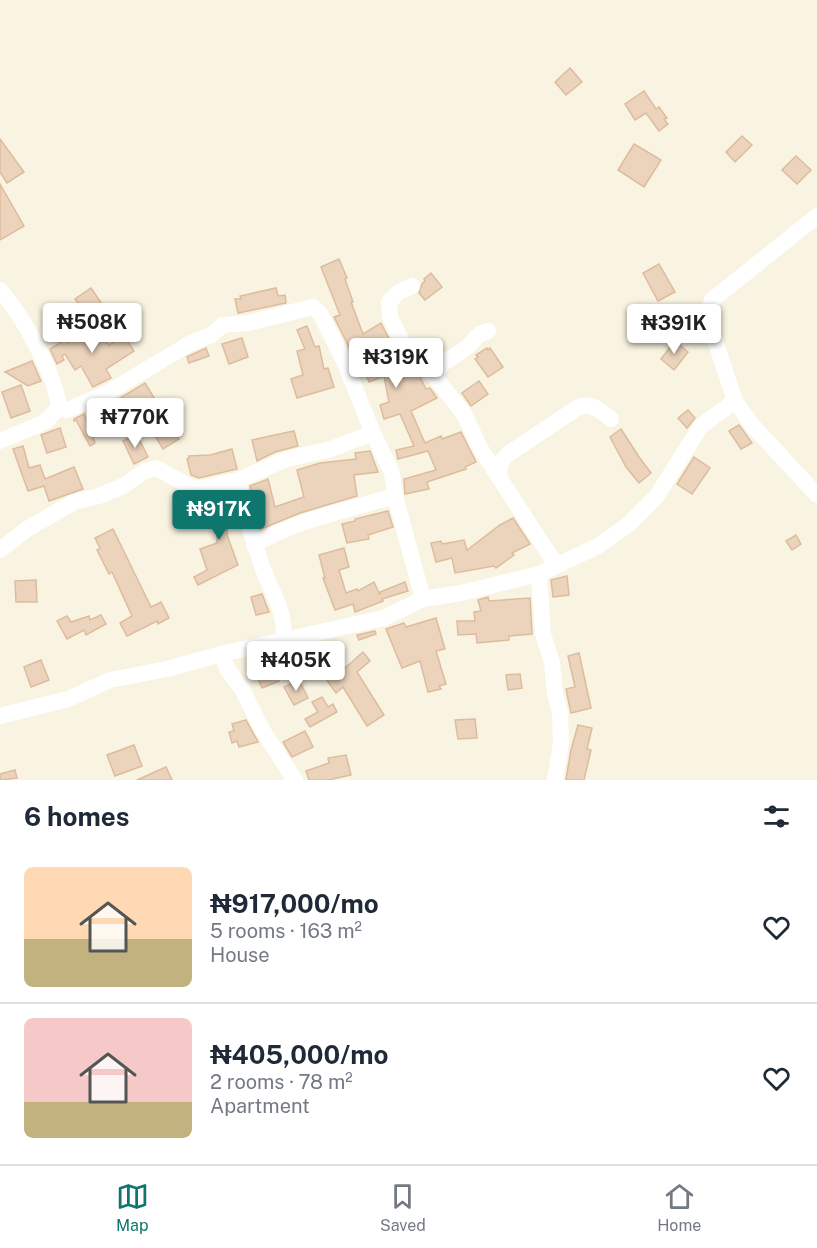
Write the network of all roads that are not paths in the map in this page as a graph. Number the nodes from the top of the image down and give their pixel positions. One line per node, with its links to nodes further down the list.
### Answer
1 (817, 216): 6 (street)
2 (412, 286): 5 (street)
3 (0, 290): 7 (street)
4 (488, 331): 5 (street)
5 (435, 377): 11 (street)
6 (735, 401): 13 (street); 17 (street)
7 (59, 408): 9 (street); 10 (street)
8 (610, 419): 11 (street)
9 (373, 433): 12 (street); 14 (street)
10 (0, 441)
11 (499, 473): 17 (street)
12 (238, 480): 15 (street); 16 (street)
13 (817, 495)
14 (395, 496): 15 (street); 19 (street)
15 (254, 545): 20 (street)
16 (0, 550)
17 (556, 565): 18 (street)
18 (539, 573): 19 (street); 24 (street)
19 (423, 599): 20 (street)
20 (283, 641): 21 (street)
21 (221, 654): 22 (street); 23 (street)
22 (0, 716)
23 (295, 780)
24 (555, 780)

